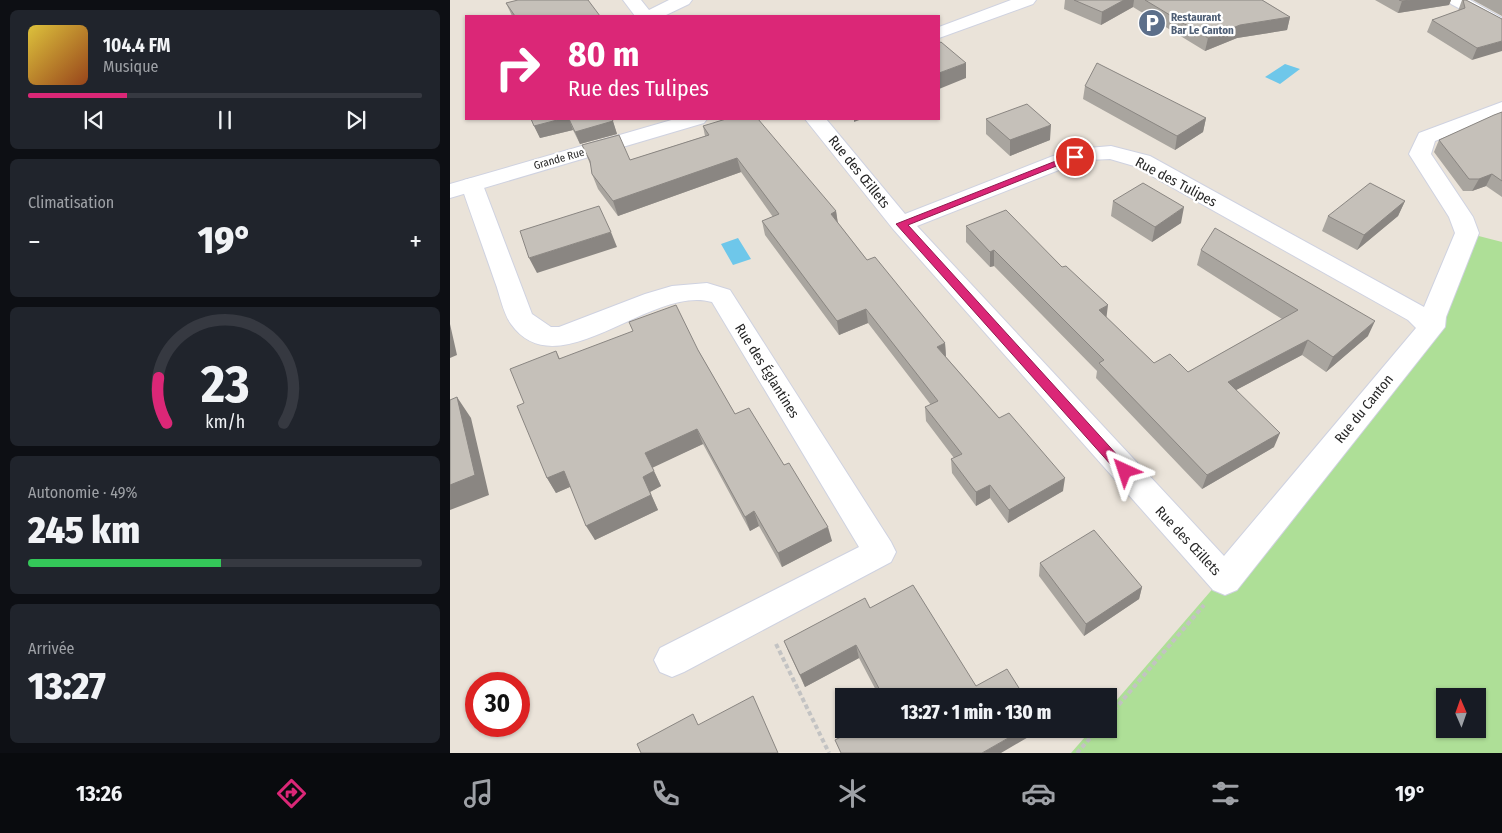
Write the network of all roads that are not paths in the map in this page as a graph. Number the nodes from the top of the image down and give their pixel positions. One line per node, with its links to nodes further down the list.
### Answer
1 (632, 0): 5 (street)
2 (683, 0): 6 (street)
3 (1027, 0): 8 (street)
4 (1457, 0): 7 (street)
5 (643, 15)
6 (652, 15)
7 (1502, 26)
8 (940, 33)
9 (1502, 108): 14 (street, Rue du Canton)
10 (694, 120): 12 (street, Grande Rue)
11 (816, 120): 13 (street, Rue des Œillets)
12 (461, 188): 16 (street, Rue des Églantines)
13 (901, 224): 14 (street, Rue des Tulipes); 15 (street, Rue des Œillets)
14 (1432, 327): 15 (street, Rue du Canton)
15 (1225, 580)
16 (672, 660)

